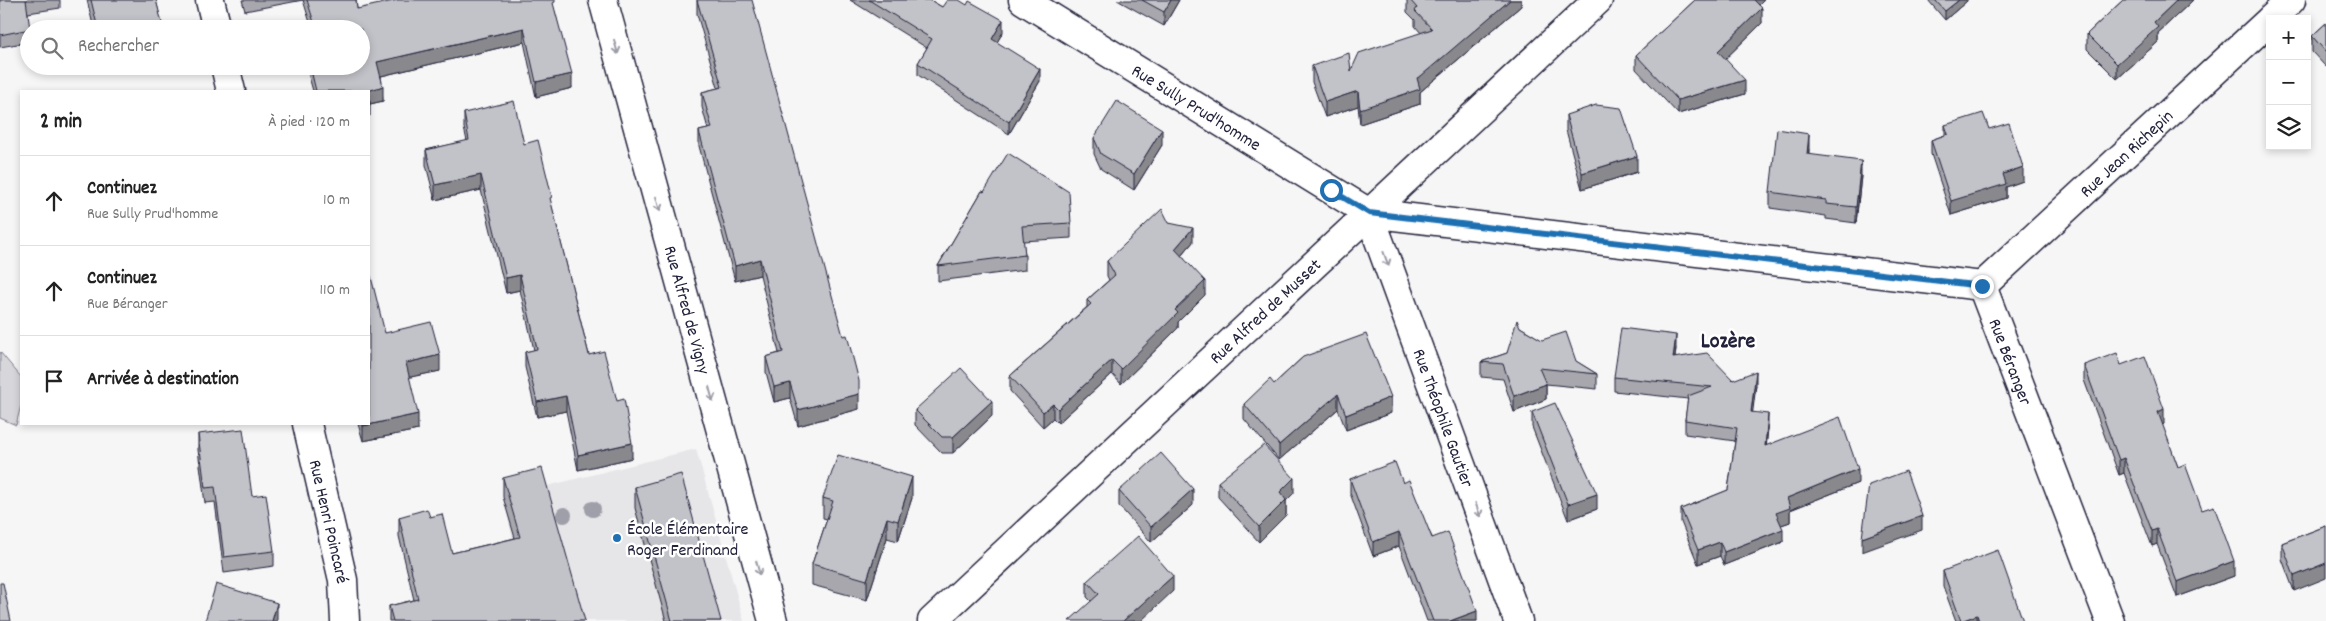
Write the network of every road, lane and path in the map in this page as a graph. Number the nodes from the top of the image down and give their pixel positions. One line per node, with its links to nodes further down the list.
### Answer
1 (210, 0): 7 (street)
2 (603, 0): 15 (street, Rue Alfred de Vigny, one-way to 15)
3 (1023, 0): 11 (street, Rue Sully Prud'homme)
4 (1598, 0): 11 (street, Rue Alfred de Musset)
5 (2292, 0): 6 (street, Rue Jean Richepin)
6 (2275, 15)
7 (215, 20)
8 (2266, 23): 12 (street, Rue Jean Richepin)
9 (227, 75): 10 (street)
10 (231, 90)
11 (1369, 213): 12 (street); 16 (street, Rue Alfred de Musset); 17 (street, Rue Théophile Gautier, one-way to 17)
12 (1982, 286): 18 (street, Rue Béranger)
13 (307, 425): 14 (street, Rue Henri Poincaré)
14 (345, 621)
15 (773, 621)
16 (932, 621)
17 (1518, 621)
18 (2110, 621)

